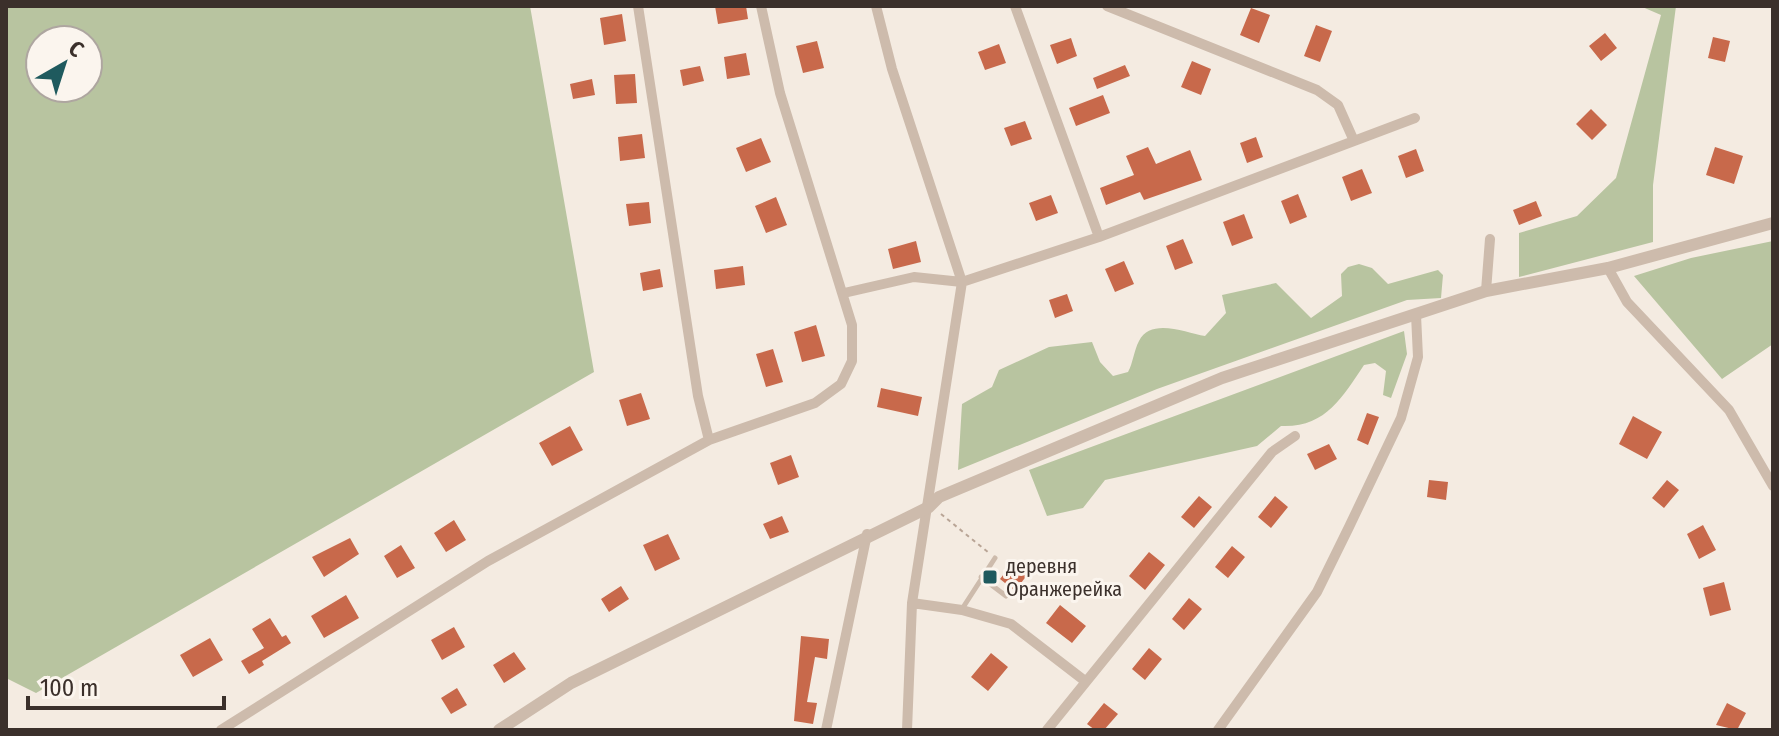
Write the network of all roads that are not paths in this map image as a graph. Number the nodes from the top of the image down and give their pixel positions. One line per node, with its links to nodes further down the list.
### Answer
1 (638, 6): 17 (street)
2 (761, 6): 14 (street)
3 (876, 6): 12 (street)
4 (1015, 6): 9 (street)
5 (1107, 6): 7 (street)
6 (1415, 118): 7 (street)
7 (1354, 141): 9 (street)
8 (1773, 223): 11 (street)
9 (1099, 237): 12 (street)
10 (1490, 239): 13 (street)
11 (1608, 268): 13 (street); 18 (street)
12 (962, 282): 14 (street); 19 (street)
13 (1486, 291): 15 (street)
14 (844, 293): 17 (street)
15 (1416, 315): 19 (street); 32 (street)
16 (1295, 436): 26 (street)
17 (709, 440): 27 (street)
18 (1773, 486)
19 (929, 507): 20 (street); 24 (street)
20 (867, 534): 28 (street); 29 (street)
21 (995, 558): 22 (lane)
22 (981, 577): 23 (lane); 25 (lane)
23 (1006, 596)
24 (912, 603): 25 (street); 30 (street)
25 (962, 610): 26 (street)
26 (1085, 681): 31 (street)
27 (221, 730)
28 (499, 730)
29 (826, 730)
30 (907, 730)
31 (1047, 730)
32 (1218, 730)

